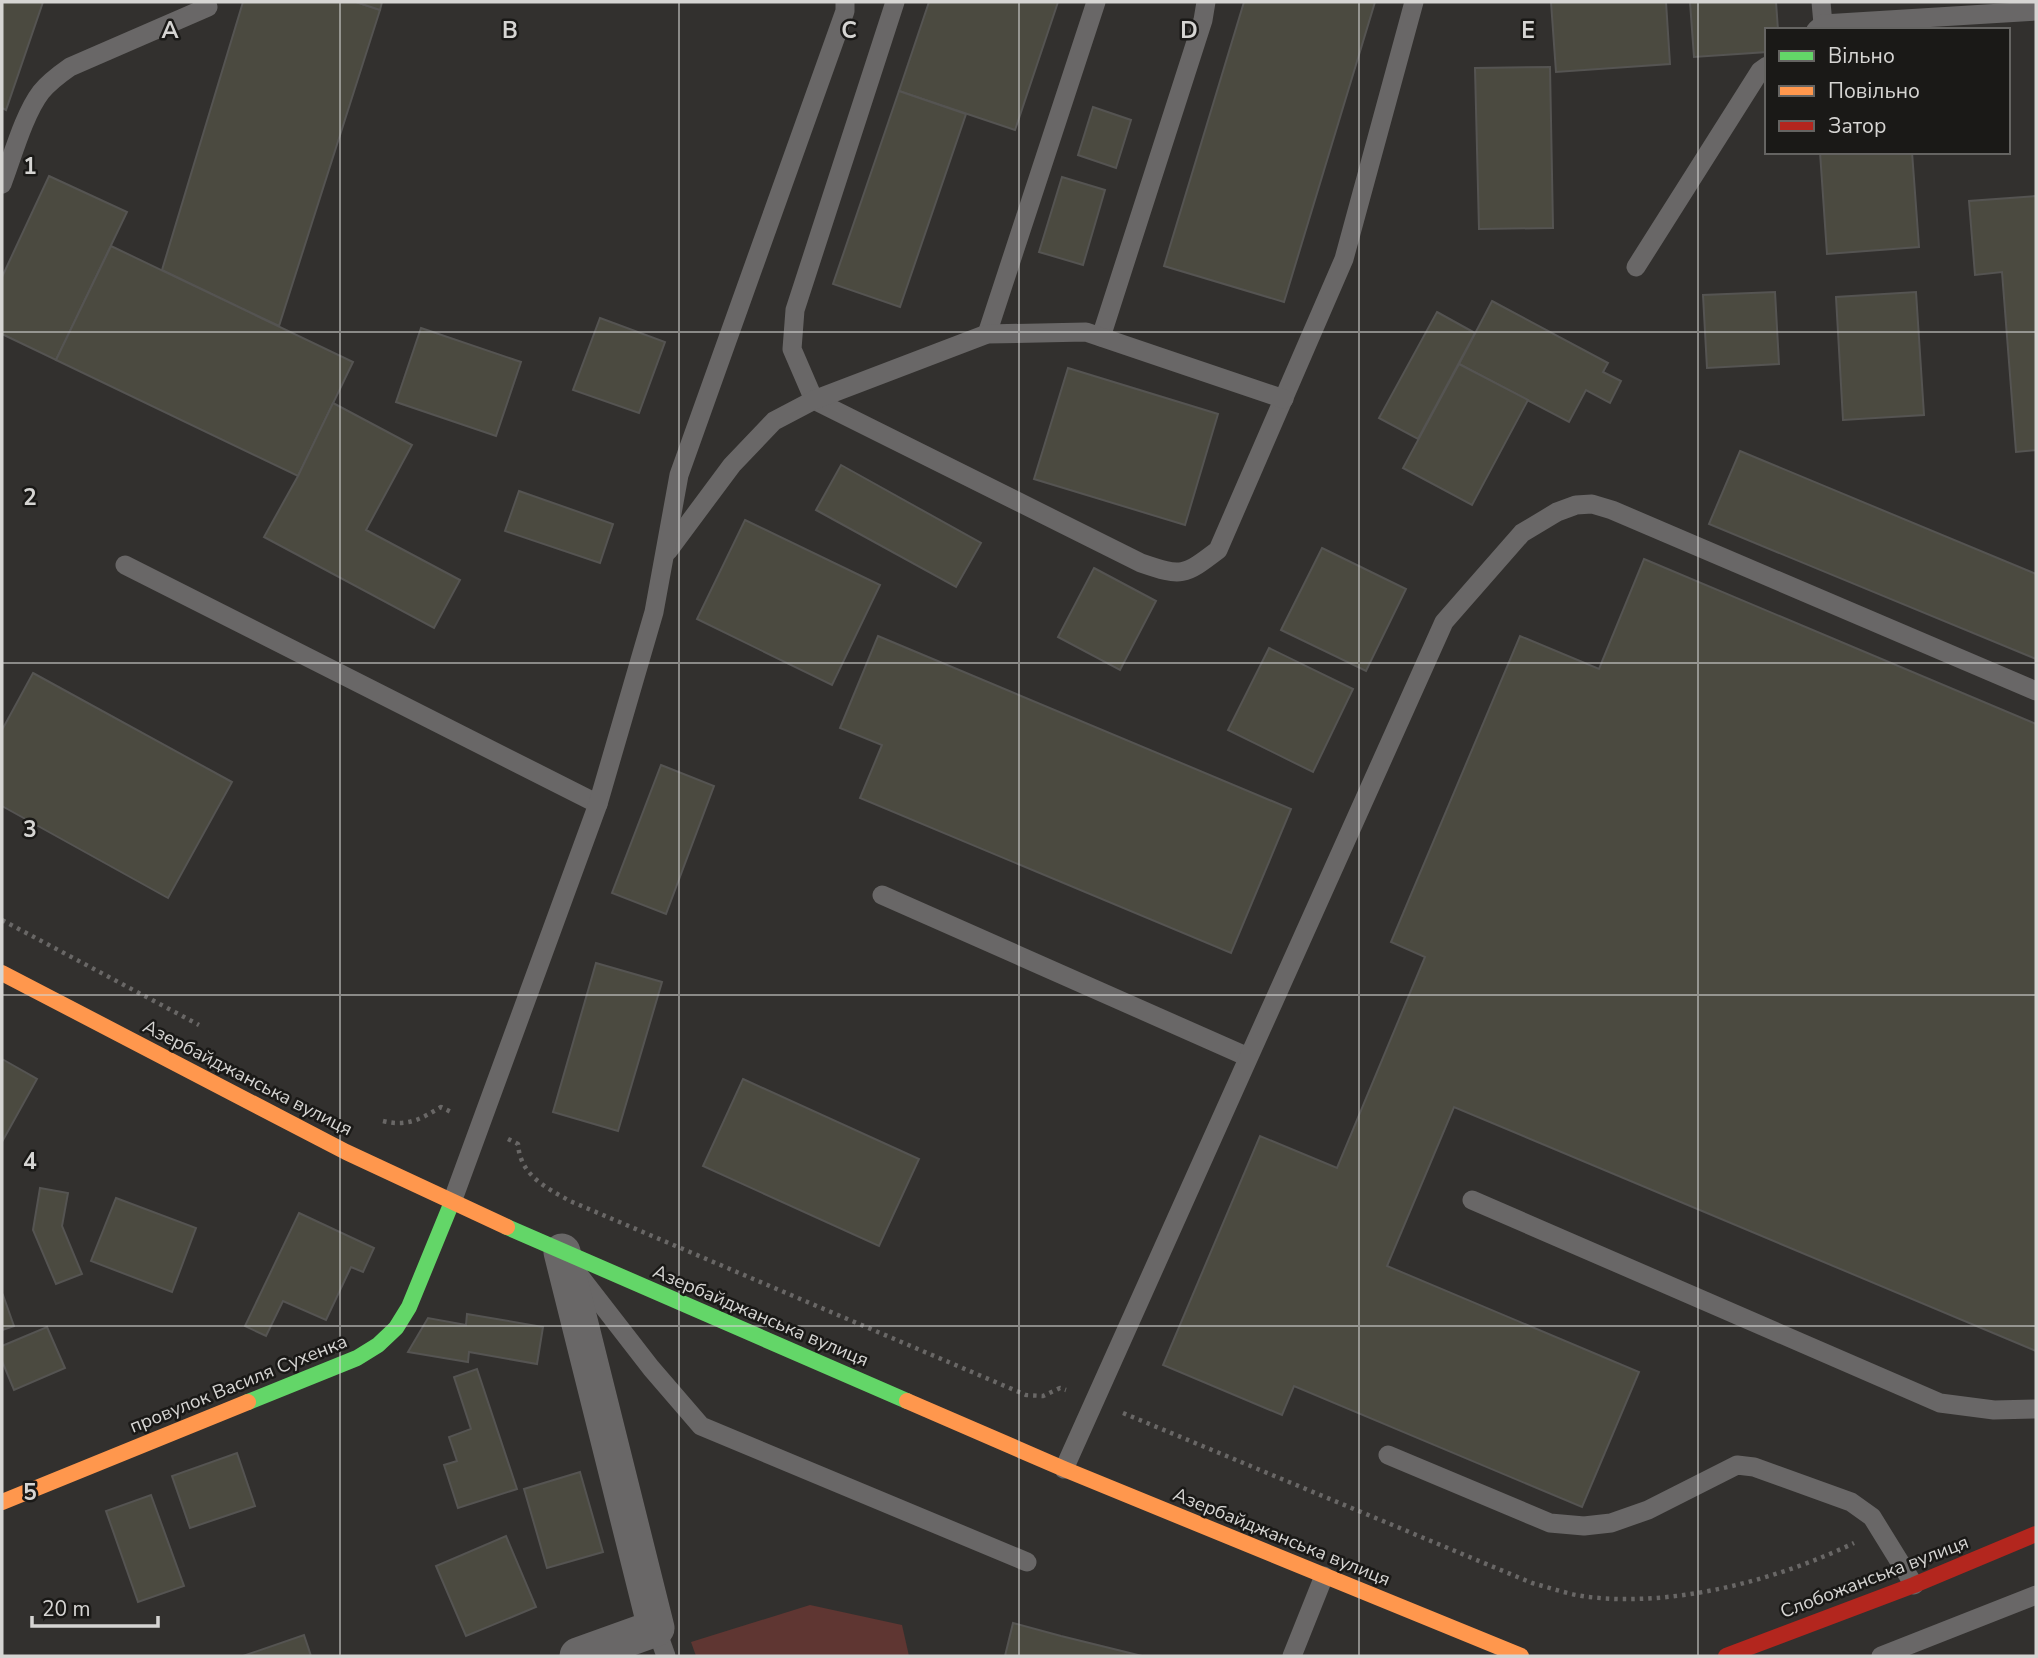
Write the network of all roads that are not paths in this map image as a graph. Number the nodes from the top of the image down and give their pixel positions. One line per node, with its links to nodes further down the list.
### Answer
1 (845, 2): 17 (lane)
2 (895, 2): 16 (lane)
3 (1096, 2): 13 (lane)
4 (1206, 2): 14 (lane)
5 (1414, 2): 15 (lane)
6 (1821, 2): 9 (lane)
7 (208, 8): 11 (lane)
8 (2036, 10): 9 (lane)
9 (1819, 27)
10 (1765, 67): 12 (lane)
11 (2, 184)
12 (1636, 267)
13 (986, 334): 14 (lane); 16 (lane)
14 (1101, 337): 15 (lane)
15 (1284, 399): 16 (lane)
16 (814, 400): 17 (lane)
17 (665, 554): 20 (lane)
18 (125, 565): 20 (lane)
19 (2036, 691): 23 (lane)
20 (598, 804): 25 (lane)
21 (882, 895): 23 (lane)
22 (2, 973): 25 (street, Азербайджанська вулиця)
23 (1248, 1057): 29 (lane)
24 (1472, 1200): 27 (lane)
25 (452, 1202): 26 (street, Азербайджанська вулиця); 30 (street, провулок Василя Сухенка)
26 (562, 1252): 29 (street, Азербайджанська вулиця); 32 (lane); 36 (street)
27 (2036, 1409)
28 (1388, 1455): 34 (lane)
29 (1064, 1469): 33 (street, Азербайджанська вулиця)
30 (2, 1502)
31 (2036, 1534): 34 (street, Слобожанська вулиця)
32 (1027, 1562)
33 (1324, 1576): 38 (lane); 39 (street, Азербайджанська вулиця)
34 (1914, 1585): 40 (street, Слобожанська вулиця)
35 (2036, 1595): 41 (lane)
36 (661, 1642): 37 (street)
37 (578, 1656)
38 (1292, 1656)
39 (1521, 1656)
40 (1726, 1656)
41 (1881, 1656)

